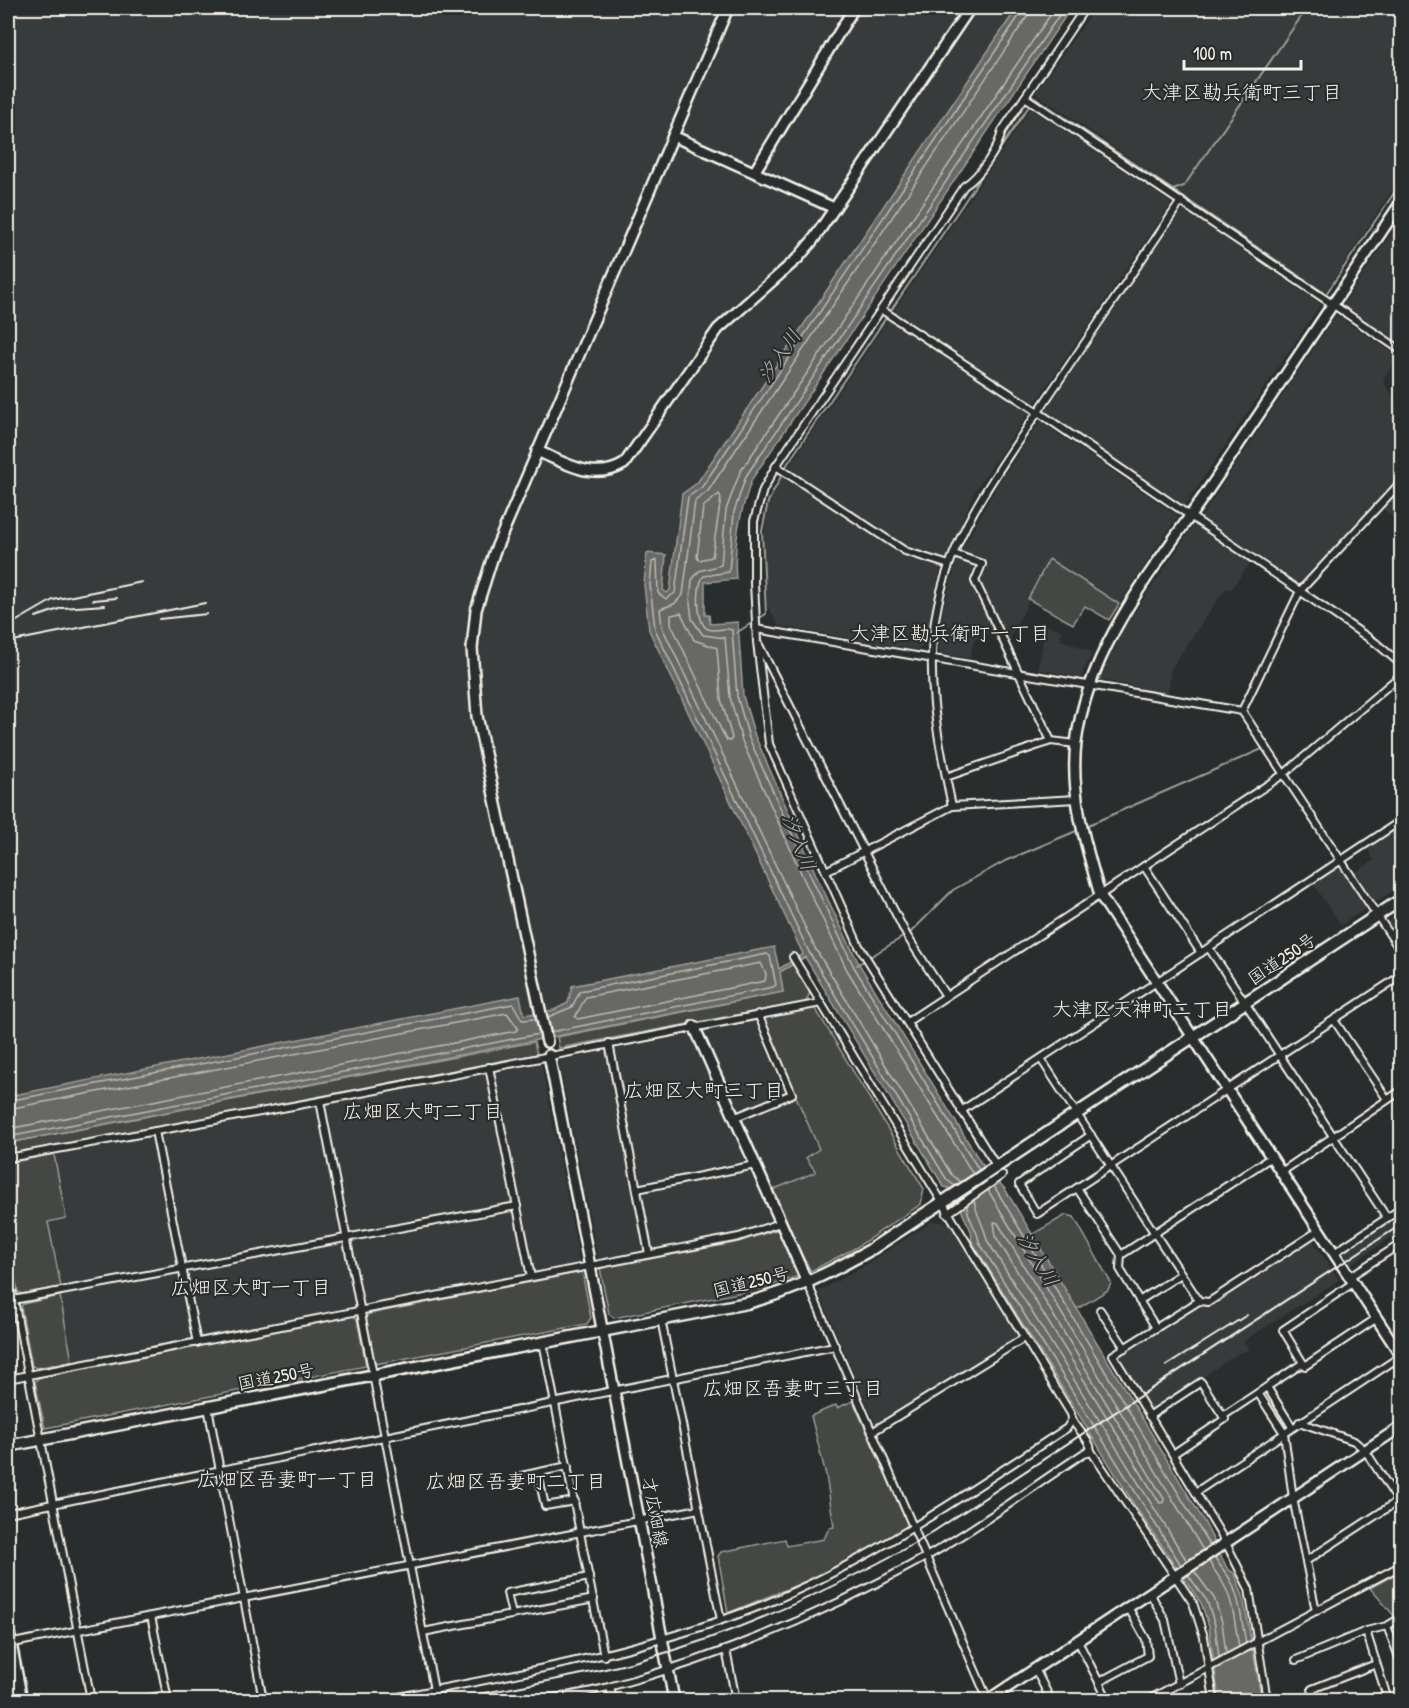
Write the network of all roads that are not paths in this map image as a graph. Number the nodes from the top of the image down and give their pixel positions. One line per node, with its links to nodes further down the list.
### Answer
1 (728, 8): 6 (street)
2 (854, 8): 7 (street)
3 (970, 8): 10 (street)
4 (1085, 8): 5 (street)
5 (1025, 97): 8 (street); 12 (street)
6 (674, 136): 7 (street); 15 (street)
7 (755, 171): 10 (street)
8 (1181, 201): 11 (street); 14 (street)
9 (1401, 201): 11 (street)
10 (834, 208): 15 (street)
11 (1332, 305): 13 (street); 18 (street)
12 (882, 310): 14 (street); 16 (street)
13 (1401, 351)
14 (1038, 412): 18 (street); 19 (street)
15 (537, 451): 58 (street)
16 (776, 466): 20 (street); 22 (street)
17 (1401, 482): 21 (street)
18 (1191, 516): 21 (street); 28 (street)
19 (954, 554): 20 (street); 26 (street)
20 (949, 565): 24 (street)
21 (1300, 591): 25 (street); 29 (street)
22 (756, 629): 23 (street); 24 (street)
23 (757, 642): 37 (street); 40 (street)
24 (931, 657): 26 (street); 33 (street)
25 (1401, 664)
26 (1020, 672): 28 (street); 30 (street)
27 (1401, 675): 32 (street)
28 (1090, 684): 29 (street); 31 (street)
29 (1242, 711): 32 (street)
30 (1051, 741): 31 (street); 33 (street)
31 (1076, 744): 34 (street)
32 (1284, 774): 38 (street); 39 (street)
33 (946, 777): 35 (street)
34 (1077, 799): 35 (street); 41 (street)
35 (952, 806): 37 (street)
36 (1401, 820): 38 (street)
37 (862, 852): 40 (street); 50 (street)
38 (1341, 860): 43 (street); 44 (street)
39 (1144, 866): 41 (street); 45 (street)
40 (825, 871): 55 (street)
41 (1100, 895): 49 (street); 50 (street)
42 (1401, 899): 43 (highway, 国道250号)
43 (1377, 915): 46 (street); 52 (highway, 国道250号)
44 (1209, 948): 45 (street); 52 (street)
45 (1202, 953): 49 (street)
46 (1401, 953)
47 (795, 960): 51 (street)
48 (1401, 975): 54 (street)
49 (1156, 984): 57 (street); 62 (street)
50 (946, 996): 55 (street)
51 (820, 1003): 53 (street); 82 (street)
52 (1245, 1003): 57 (highway, 国道250号); 61 (street)
53 (758, 1014): 56 (street); 70 (street)
54 (1334, 1020): 61 (street); 66 (street)
55 (907, 1022): 68 (street)
56 (694, 1026): 59 (street); 70 (street)
57 (1191, 1038): 65 (street); 69 (highway, 国道250号)
58 (547, 1042): 60 (street)
59 (609, 1043): 60 (street); 81 (street)
60 (549, 1055): 63 (street); 95 (street, 才広畑線)
61 (1280, 1055): 65 (street); 73 (street)
62 (1041, 1059): 68 (street); 69 (street)
63 (489, 1067): 67 (street); 83 (street)
64 (1401, 1090): 66 (street)
65 (1226, 1092): 75 (street); 77 (street)
66 (1387, 1100): 73 (street)
67 (320, 1101): 71 (street); 90 (street)
68 (961, 1112): 78 (street)
69 (1077, 1113): 72 (street); 78 (highway, 国道250号)
70 (736, 1117): 76 (street)
71 (155, 1131): 74 (street); 96 (street)
72 (1091, 1135): 77 (street); 80 (street)
73 (1333, 1136): 79 (street); 86 (street)
74 (8, 1158)
75 (1270, 1158): 79 (street); 89 (street)
76 (755, 1165): 81 (street); 87 (street)
77 (1112, 1166): 80 (street); 89 (street)
78 (999, 1171): 82 (highway, 国道250号); 85 (street)
79 (1280, 1173): 88 (street)
80 (1077, 1188): 94 (street)
81 (637, 1189): 93 (street)
82 (941, 1204): 85 (street); 101 (highway, 国道250号)
83 (517, 1206): 90 (street); 99 (street)
84 (1401, 1208): 86 (street)
85 (947, 1214): 111 (street)
86 (1387, 1218): 92 (street)
87 (780, 1223): 93 (street); 101 (street)
88 (1318, 1232): 92 (street); 104 (street)
89 (1155, 1233): 94 (street); 98 (street)
90 (346, 1236): 96 (street); 106 (street)
91 (1401, 1243): 100 (street)
92 (1334, 1253): 100 (street)
93 (649, 1254): 95 (street)
94 (1121, 1255): 103 (street)
95 (590, 1265): 99 (street); 110 (street, 才広畑線)
96 (182, 1266): 102 (street); 113 (street)
97 (8, 1269): 102 (street)
98 (1181, 1274): 103 (street); 104 (street)
99 (531, 1277): 106 (street)
100 (1351, 1280): 107 (street); 117 (street)
101 (808, 1284): 108 (highway, 国道250号); 114 (street)
102 (14, 1300): 118 (street)
103 (1139, 1301): 109 (street)
104 (1199, 1301): 109 (street)
105 (1100, 1310): 115 (street)
106 (361, 1311): 113 (street); 119 (street)
107 (1377, 1318): 116 (street); 117 (street)
108 (661, 1319): 110 (highway, 国道250号); 120 (street)
109 (1156, 1328): 115 (street)
110 (603, 1331): 112 (highway, 国道250号); 123 (street, 才広畑線)
111 (1024, 1338): 129 (street); 133 (street)
112 (543, 1341): 119 (highway, 国道250号); 125 (street)
113 (197, 1343): 118 (street)
114 (835, 1346): 120 (street); 133 (street)
115 (1125, 1348): 127 (street)
116 (1401, 1356): 130 (street)
117 (1303, 1363): 122 (street)
118 (28, 1375): 121 (street); 136 (street)
119 (373, 1375): 126 (highway, 国道250号); 135 (street)
120 (674, 1378): 123 (street); 150 (street)
121 (8, 1379)
122 (1267, 1387): 124 (street); 132 (street)
123 (614, 1391): 125 (street); 152 (street, 才広畑線)
124 (1258, 1393): 128 (street); 134 (street)
125 (555, 1402): 135 (street); 141 (street)
126 (208, 1407): 136 (highway, 国道250号); 142 (street)
127 (1149, 1416): 128 (street); 140 (street)
128 (1222, 1416): 140 (street)
129 (1071, 1421): 139 (street); 153 (street)
130 (1299, 1422): 132 (street); 138 (street)
131 (1401, 1426): 138 (street)
132 (1292, 1427): 134 (street)
133 (872, 1432): 153 (street)
134 (1284, 1433): 145 (street); 146 (street)
135 (385, 1437): 142 (street); 159 (street)
136 (41, 1439): 137 (highway, 国道250号); 148 (street)
137 (8, 1446)
138 (1365, 1450): 146 (street); 149 (street)
139 (1091, 1451): 156 (street); 160 (street)
140 (1173, 1454): 145 (street)
141 (568, 1466): 143 (street); 147 (street)
142 (220, 1470): 148 (street); 163 (street)
143 (538, 1473): 144 (street); 147 (street)
144 (521, 1476)
145 (1196, 1492): 155 (street)
146 (1293, 1498): 155 (street); 157 (street)
147 (575, 1501): 154 (street)
148 (52, 1504): 151 (street); 173 (street)
149 (1400, 1504): 157 (street)
150 (699, 1509): 152 (street); 170 (street)
151 (8, 1513)
152 (640, 1521): 154 (street); 176 (street, 才広畑線)
153 (913, 1527): 156 (street); 170 (street)
154 (581, 1532): 159 (street); 161 (street)
155 (1226, 1543): 160 (street); 178 (street)
156 (926, 1557): 180 (street); 195 (street)
157 (1306, 1561): 166 (street)
158 (1401, 1565): 166 (street)
159 (410, 1566): 163 (street); 175 (street)
160 (1176, 1575): 162 (street); 185 (street)
161 (589, 1577): 164 (street); 167 (street)
162 (1150, 1593): 165 (street); 189 (street)
163 (244, 1598): 168 (street); 200 (street)
164 (594, 1599): 167 (street); 181 (street)
165 (1128, 1607): 177 (street); 188 (street)
166 (1316, 1611): 178 (street)
167 (512, 1615): 175 (street)
168 (151, 1616): 173 (street); 193 (street)
169 (1401, 1617): 171 (street)
170 (721, 1620): 176 (street)
171 (1386, 1626): 174 (street); 184 (street)
172 (8, 1628): 179 (street)
173 (78, 1630): 179 (street); 198 (street)
174 (1366, 1631): 182 (street); 183 (street)
175 (423, 1632): 192 (street)
176 (663, 1640): 181 (street); 186 (street, 才広畑線)
177 (1078, 1641): 187 (street); 188 (street)
178 (1259, 1642): 185 (street); 210 (street)
179 (9, 1643): 197 (street)
180 (726, 1650): 186 (street); 205 (street)
181 (604, 1656): 192 (street)
182 (1296, 1660)
183 (1376, 1664): 211 (street); 212 (street)
184 (1401, 1665)
185 (1209, 1668): 189 (street); 209 (street)
186 (668, 1669): 190 (street); 204 (street, 才広畑線)
187 (1035, 1669): 195 (street); 206 (street)
188 (1099, 1683): 207 (street)
189 (1179, 1684): 208 (street)
190 (610, 1687): 194 (street); 203 (street)
191 (8, 1689): 196 (street)
192 (434, 1690): 201 (street)
193 (167, 1698): 199 (street)
194 (554, 1699): 202 (street)
195 (988, 1700)
196 (10, 1701)
197 (22, 1701)
198 (92, 1701)
199 (138, 1701)
200 (263, 1701)
201 (382, 1701)
202 (541, 1701)
203 (613, 1701)
204 (674, 1701)
205 (736, 1701)
206 (1051, 1701)
207 (1108, 1701)
208 (1148, 1701)
209 (1214, 1701)
210 (1267, 1701)
211 (1315, 1701)
212 (1388, 1701)

